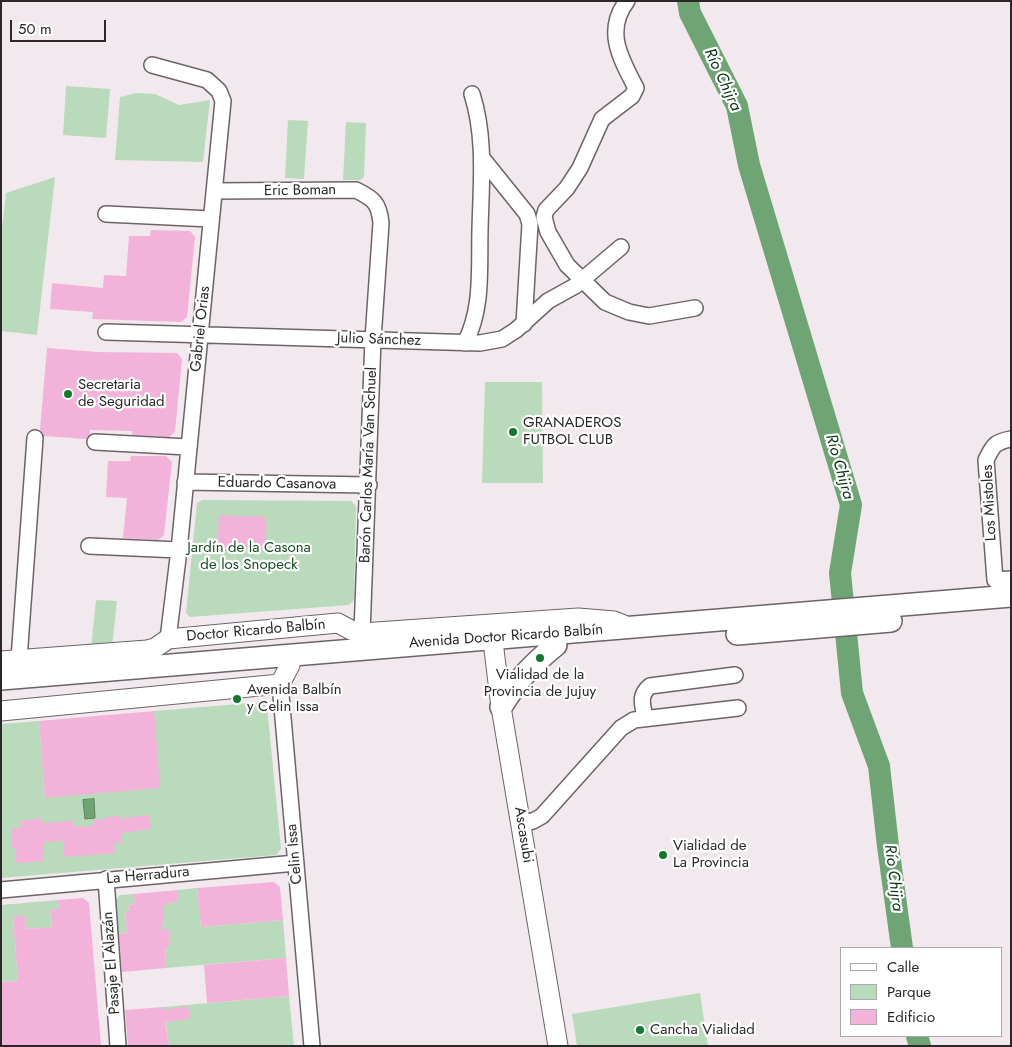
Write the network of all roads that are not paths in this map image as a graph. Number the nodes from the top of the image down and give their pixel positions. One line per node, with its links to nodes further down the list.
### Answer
1 (627, 1): 8 (street)
2 (152, 65): 5 (street, Gabriel Orias)
3 (472, 94): 4 (street)
4 (482, 158): 10 (street); 18 (street)
5 (214, 192): 6 (street, Eric Boman); 9 (street, Gabriel Orias)
6 (379, 208): 17 (street, Barón Carlos María Van Schuel)
7 (106, 214): 9 (street)
8 (544, 217): 10 (street); 12 (street)
9 (211, 218): 16 (street, Gabriel Orias)
10 (530, 224): 14 (street)
11 (621, 247): 12 (street, Julio Sánchez)
12 (582, 280): 13 (street); 14 (street, Julio Sánchez)
13 (696, 308)
14 (524, 324): 18 (street, Julio Sánchez)
15 (106, 332): 16 (street, Julio Sánchez)
16 (200, 335): 17 (street, Julio Sánchez); 22 (street, Gabriel Orias)
17 (373, 339): 18 (street, Julio Sánchez); 24 (street, Barón Carlos María Van Schuel)
18 (465, 343)
19 (35, 438): 34 (street)
20 (1011, 439): 28 (street, Los Mistoles)
21 (95, 442): 22 (street)
22 (188, 447): 23 (street, Gabriel Orias)
23 (185, 482): 24 (street, Eduardo Casanova); 26 (street, Gabriel Orias)
24 (369, 485): 30 (street, Barón Carlos María Van Schuel)
25 (89, 546): 26 (street)
26 (179, 550): 32 (street, Gabriel Orias)
27 (1011, 579): 28 (street)
28 (1001, 599): 29 (main road, Avenida Doctor Ricardo Balbín)
29 (780, 624): 31 (main road, Avenida Doctor Ricardo Balbín); 33 (main road, Avenida Doctor Ricardo Balbín)
30 (362, 633): 31 (street, Doctor Ricardo Balbín); 32 (street, Doctor Ricardo Balbín)
31 (492, 637): 33 (main road, Avenida Doctor Ricardo Balbín); 35 (main road, Avenida Doctor Ricardo Balbín); 37 (main road, Avenida Doctor Ricardo Balbín); 40 (street, Ascasubi)
32 (168, 639): 34 (street, Doctor Ricardo Balbín)
33 (556, 645): 40 (main road)
34 (10, 660)
35 (290, 665): 38 (street); 39 (main road, Avenida Doctor Ricardo Balbín)
36 (735, 675): 43 (street)
37 (1, 679)
38 (280, 684): 42 (street); 45 (street, Celin Issa)
39 (1, 690)
40 (501, 707): 44 (street, Ascasubi)
41 (738, 708): 43 (street)
42 (1, 710)
43 (645, 718): 44 (street)
44 (521, 823): 50 (street, Ascasubi)
45 (296, 863): 46 (street, La Herradura); 49 (street, Celin Issa)
46 (106, 879): 47 (street, La Herradura); 48 (street, Pasaje El Alazán)
47 (1, 890)
48 (118, 1046)
49 (312, 1046)
50 (558, 1046)

